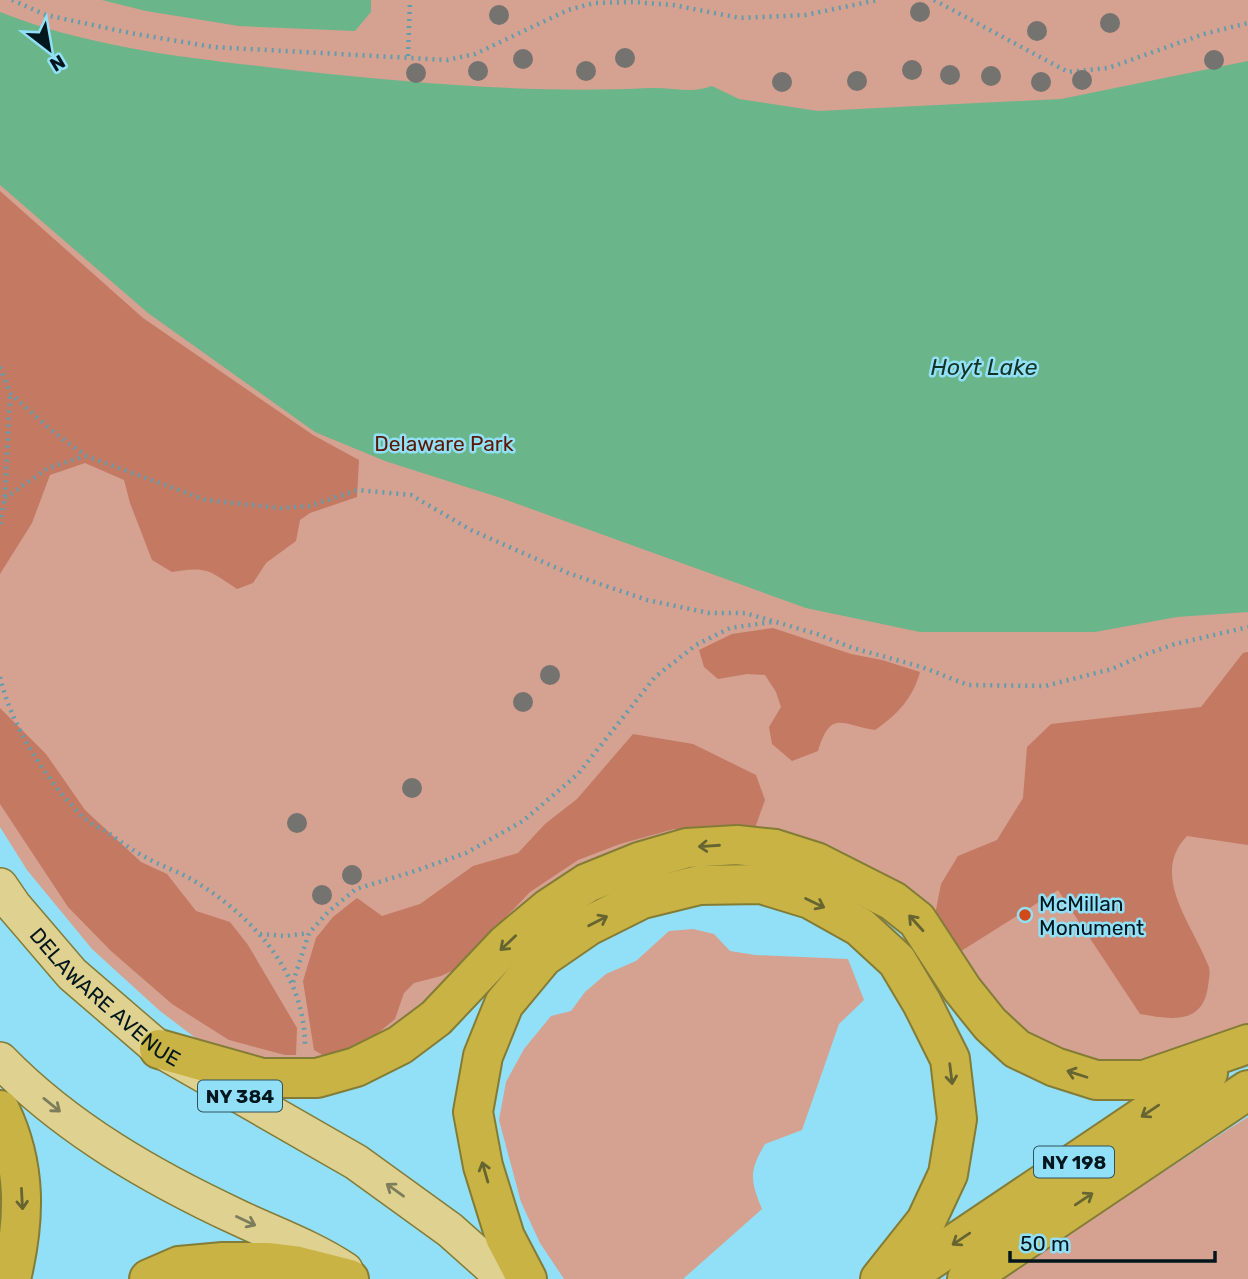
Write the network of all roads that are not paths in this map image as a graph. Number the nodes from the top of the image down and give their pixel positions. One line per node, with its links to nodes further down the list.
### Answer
1 (0, 886): 3 (main road, DELAWARE AVENUE / NY 384)
2 (1248, 1046): 3 (highway, one-way to 3); 14 (highway, NY 198, one-way to 14)
3 (159, 1049): 11 (main road, DELAWARE AVENUE / NY 384, one-way to 3)
4 (0, 1060): 10 (main road, one-way to 10)
5 (1248, 1090): 15 (highway, NY 198, one-way to 5)
6 (0, 1110): 7 (highway, one-way to 7)
7 (11, 1279)
8 (149, 1279): 9 (highway)
9 (349, 1279)
10 (359, 1279)
11 (505, 1279)
12 (527, 1279): 13 (highway, one-way to 13)
13 (880, 1279)
14 (902, 1279)
15 (967, 1279)

